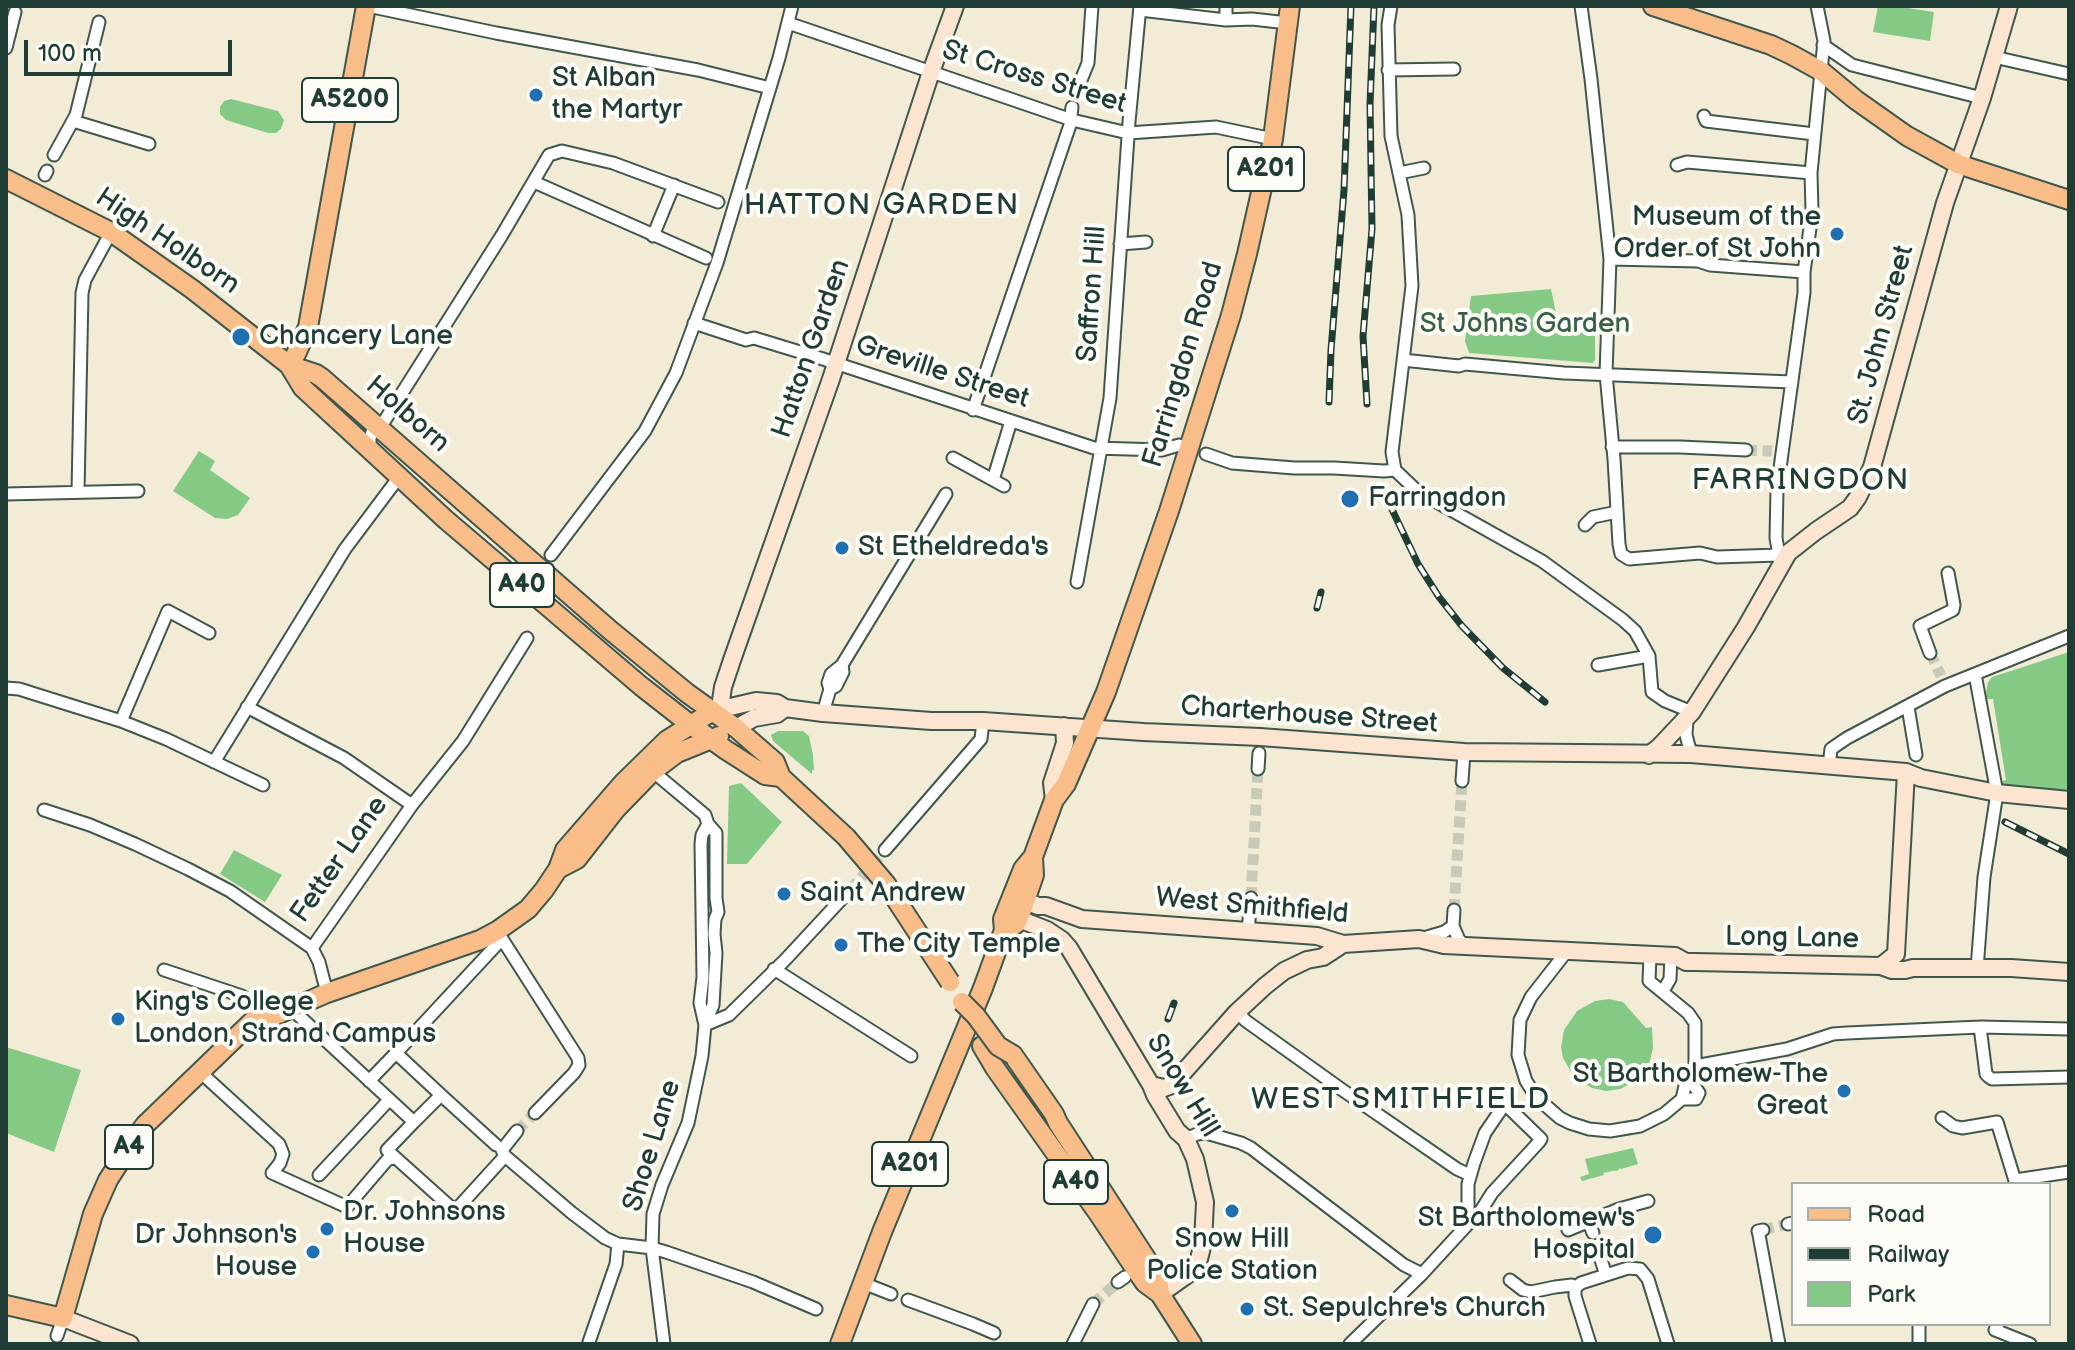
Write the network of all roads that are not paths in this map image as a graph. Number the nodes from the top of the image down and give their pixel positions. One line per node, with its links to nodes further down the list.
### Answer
1 (367, 6): 25 (street); 58 (main road, A5200)
2 (792, 6): 16 (street)
3 (955, 6): 23 (street, Hatton Garden)
4 (1092, 6): 26 (street)
5 (1226, 6): 14 (street)
6 (1391, 6): 21 (street)
7 (1581, 6): 53 (street)
8 (1653, 6): 22 (main road)
9 (1817, 6): 17 (street)
10 (2009, 6): 19 (street, St. John Street)
11 (1140, 8): 14 (street); 31 (street, Saffron Hill)
12 (15, 12): 18 (street)
13 (1289, 14): 14 (street); 33 (main road, Farringdon Road / A201)
14 (1226, 20)
15 (99, 22): 30 (street)
16 (788, 23): 23 (street, St Cross Street); 25 (street)
17 (1823, 45): 22 (street); 27 (street)
18 (6, 48)
19 (1994, 57): 24 (street); 27 (street, St. John Street)
20 (1454, 69): 21 (street)
21 (1388, 70): 39 (street)
22 (1821, 71): 32 (street); 36 (main road)
23 (931, 72): 28 (street, St Cross Street); 57 (street, Hatton Garden)
24 (2069, 74)
25 (770, 88): 55 (street)
26 (1077, 90)
27 (1982, 98): 36 (street, St. John Street)
28 (1072, 114): 31 (street, St Cross Street); 61 (street)
29 (1704, 116): 32 (street)
30 (73, 121): 34 (street); 35 (street)
31 (1128, 133): 33 (street, St Cross Street); 51 (street, Saffron Hill)
32 (1814, 134): 40 (street)
33 (1273, 139): 102 (main road, Farringdon Road / A201)
34 (149, 144)
35 (54, 155)
36 (1958, 164): 44 (main road); 80 (street, St. John Street)
37 (1677, 165): 40 (street)
38 (1424, 168): 39 (street)
39 (1399, 173): 56 (street)
40 (1811, 173): 46 (street)
41 (6, 179): 48 (main road, High Holborn / A40)
42 (534, 182): 43 (street); 49 (street); 63 (street)
43 (674, 185): 45 (street); 49 (street)
44 (2069, 200)
45 (718, 202)
46 (1812, 211)
47 (1810, 228): 54 (street)
48 (111, 232): 58 (main road, High Holborn / A40); 74 (street)
49 (653, 236): 52 (street)
50 (1146, 242): 51 (street)
51 (1120, 244): 67 (street, Saffron Hill)
52 (706, 258)
53 (1610, 259): 54 (street); 59 (street)
54 (1804, 272): 60 (street)
55 (694, 323): 57 (street, Greville Street); 79 (street)
56 (1403, 360): 59 (street); 71 (street)
57 (835, 363): 61 (street, Greville Street); 94 (street, Hatton Garden)
58 (289, 365): 63 (main road, Holborn / A40); 66 (main road, Holborn / A40)
59 (1606, 374): 60 (street); 65 (street)
60 (1792, 382): 80 (street)
61 (973, 410): 62 (street, Greville Street)
62 (1011, 421): 67 (street, Greville Street); 70 (street)
63 (377, 427): 66 (street); 94 (main road, Holborn / A40)
64 (1179, 445): 67 (street, Greville Street)
65 (1612, 447): 68 (street); 77 (street)
66 (370, 449): 72 (main road, Holborn / A40)
67 (1100, 449): 82 (street, Saffron Hill)
68 (1746, 450)
69 (1206, 454): 71 (street)
70 (953, 458)
71 (1395, 470): 87 (street)
72 (399, 477): 91 (street); 99 (main road, Holborn / A40)
73 (138, 491): 74 (street)
74 (78, 492): 75 (street)
75 (6, 494)
76 (946, 494): 95 (street)
77 (1617, 512): 78 (street); 80 (street)
78 (1585, 525)
79 (551, 555)
80 (1782, 557): 96 (street, St. John Street)
81 (1948, 573): 86 (street)
82 (1077, 582)
83 (209, 633): 97 (street)
84 (2069, 636): 89 (street)
85 (527, 638): 120 (street, Fetter Lane)
86 (1930, 653)
87 (1649, 656): 88 (street); 96 (street)
88 (1598, 665)
89 (1975, 674): 92 (street); 117 (street)
90 (6, 688): 97 (street)
91 (247, 707): 109 (street); 120 (street)
92 (1908, 707): 108 (street); 110 (street)
93 (785, 708): 94 (street, Charterhouse Street); 95 (street, Charterhouse Street); 101 (street, Charterhouse Street)
94 (717, 710): 99 (main road, A4); 101 (main road, A40)
95 (823, 713): 98 (street, Charterhouse Street)
96 (1690, 715): 106 (street); 107 (street, St. John Street)
97 (121, 721): 109 (street)
98 (983, 721): 100 (street, Charterhouse Street); 122 (street)
99 (688, 724): 103 (main road, A40); 111 (main road, A4)
100 (1064, 726): 102 (street, Charterhouse Street); 118 (street, A201)
101 (736, 728): 103 (main road, A4); 114 (main road, A40)
102 (1089, 729): 104 (street, Charterhouse Street); 118 (main road, A201)
103 (723, 748): 111 (main road, A4); 114 (main road, A40)
104 (1464, 752): 107 (street, Charterhouse Street); 115 (street)
105 (1259, 753): 112 (street)
106 (1691, 754): 107 (street, Charterhouse Street); 110 (street, Charterhouse Street)
107 (1649, 755)
108 (1916, 755)
109 (214, 762): 116 (street)
110 (1829, 766): 113 (street, Charterhouse Street)
111 (648, 767): 130 (main road, A4); 151 (street, Shoe Lane)
112 (1258, 769)
113 (1906, 772): 117 (street, Charterhouse Street); 137 (street)
114 (781, 777): 156 (main road, A40, bridge)
115 (1462, 781)
116 (263, 785)
117 (1997, 793): 119 (street, Charterhouse Street); 143 (street)
118 (1054, 800): 125 (main road, A201)
119 (2069, 800)
120 (412, 805): 134 (street, Fetter Lane)
121 (44, 810): 134 (street)
122 (885, 850)
123 (850, 890): 142 (street)
124 (1251, 898): 129 (street)
125 (1018, 909): 127 (street, West Smithfield); 135 (street, Snow Hill); 188 (main road, A201)
126 (1454, 910): 128 (street)
127 (1082, 919): 129 (street, West Smithfield); 135 (street)
128 (1453, 926): 131 (street, West Smithfield); 133 (street)
129 (1248, 931): 132 (street, West Smithfield)
130 (500, 935): 147 (main road, A4); 154 (street); 164 (street)
131 (1419, 939): 132 (street, West Smithfield); 133 (street, West Smithfield)
132 (1343, 944): 148 (street)
133 (1467, 946): 136 (street, West Smithfield)
134 (312, 948): 147 (street, Fetter Lane)
135 (1069, 948): 161 (street, Snow Hill)
136 (1567, 951): 138 (street, West Smithfield); 157 (street)
137 (1896, 954): 140 (street); 141 (street, Long Lane)
138 (1650, 956): 139 (street, West Smithfield); 146 (street)
139 (1671, 956): 140 (street, Long Lane); 146 (street)
140 (1881, 966): 141 (street, Long Lane)
141 (1913, 968): 143 (street, Long Lane)
142 (774, 969): 151 (street); 155 (street)
143 (1977, 969): 145 (street, Long Lane)
144 (164, 970): 150 (street)
145 (2069, 972)
146 (1663, 991): 157 (street)
147 (327, 993): 150 (main road, A4)
148 (1237, 1012): 161 (street); 174 (street)
149 (297, 1014): 160 (street)
150 (259, 1015): 158 (main road, A4)
151 (705, 1025): 183 (street, Shoe Lane)
152 (1980, 1027): 153 (street); 157 (street); 159 (street)
153 (2069, 1029)
154 (396, 1053): 160 (street); 162 (street)
155 (911, 1056)
156 (1003, 1057): 191 (main road, A40); 191 (main road, A40)
157 (1695, 1066)
158 (199, 1071): 171 (street); 196 (main road, A4)
159 (2069, 1077)
160 (369, 1081): 163 (street)
161 (1151, 1085): 168 (street, Snow Hill)
162 (441, 1095): 166 (street); 169 (street)
163 (389, 1100): 166 (street); 173 (street)
164 (535, 1113)
165 (1942, 1118): 175 (street)
166 (414, 1122): 171 (street)
167 (517, 1131): 170 (street)
168 (1186, 1139): 185 (street); 191 (street, Snow Hill)
169 (496, 1145)
170 (505, 1156): 171 (street); 182 (street)
171 (395, 1158)
172 (2069, 1172): 175 (street)
173 (319, 1175)
174 (1470, 1175): 178 (street); 178 (street)
175 (2015, 1182)
176 (1648, 1201): 177 (street)
177 (1588, 1220): 179 (street); 181 (street)
178 (1468, 1224): 185 (street)
179 (1568, 1230)
180 (1763, 1230): 209 (street)
181 (1593, 1233)
182 (618, 1244): 183 (street, Shoe Lane); 200 (street, Shoe Lane)
183 (652, 1248): 195 (street); 202 (street)
184 (1601, 1260): 186 (street)
185 (1422, 1274): 206 (street)
186 (1606, 1275): 189 (street); 208 (street)
187 (1510, 1280): 189 (street)
188 (863, 1283): 190 (street); 203 (main road, A201)
189 (1575, 1288): 207 (street)
190 (891, 1294)
191 (1160, 1294): 205 (main road, A40)
192 (908, 1300): 198 (street)
193 (1093, 1304): 204 (street)
194 (6, 1305): 196 (main road)
195 (816, 1309)
196 (63, 1318): 199 (street); 201 (street)
197 (1997, 1326): 210 (street)
198 (994, 1333)
199 (57, 1336)
200 (589, 1342)
201 (130, 1344)
202 (664, 1344)
203 (840, 1344)
204 (1073, 1344)
205 (1192, 1344)
206 (1350, 1344)
207 (1590, 1344)
208 (1668, 1344)
209 (1779, 1344)
210 (2030, 1344)

